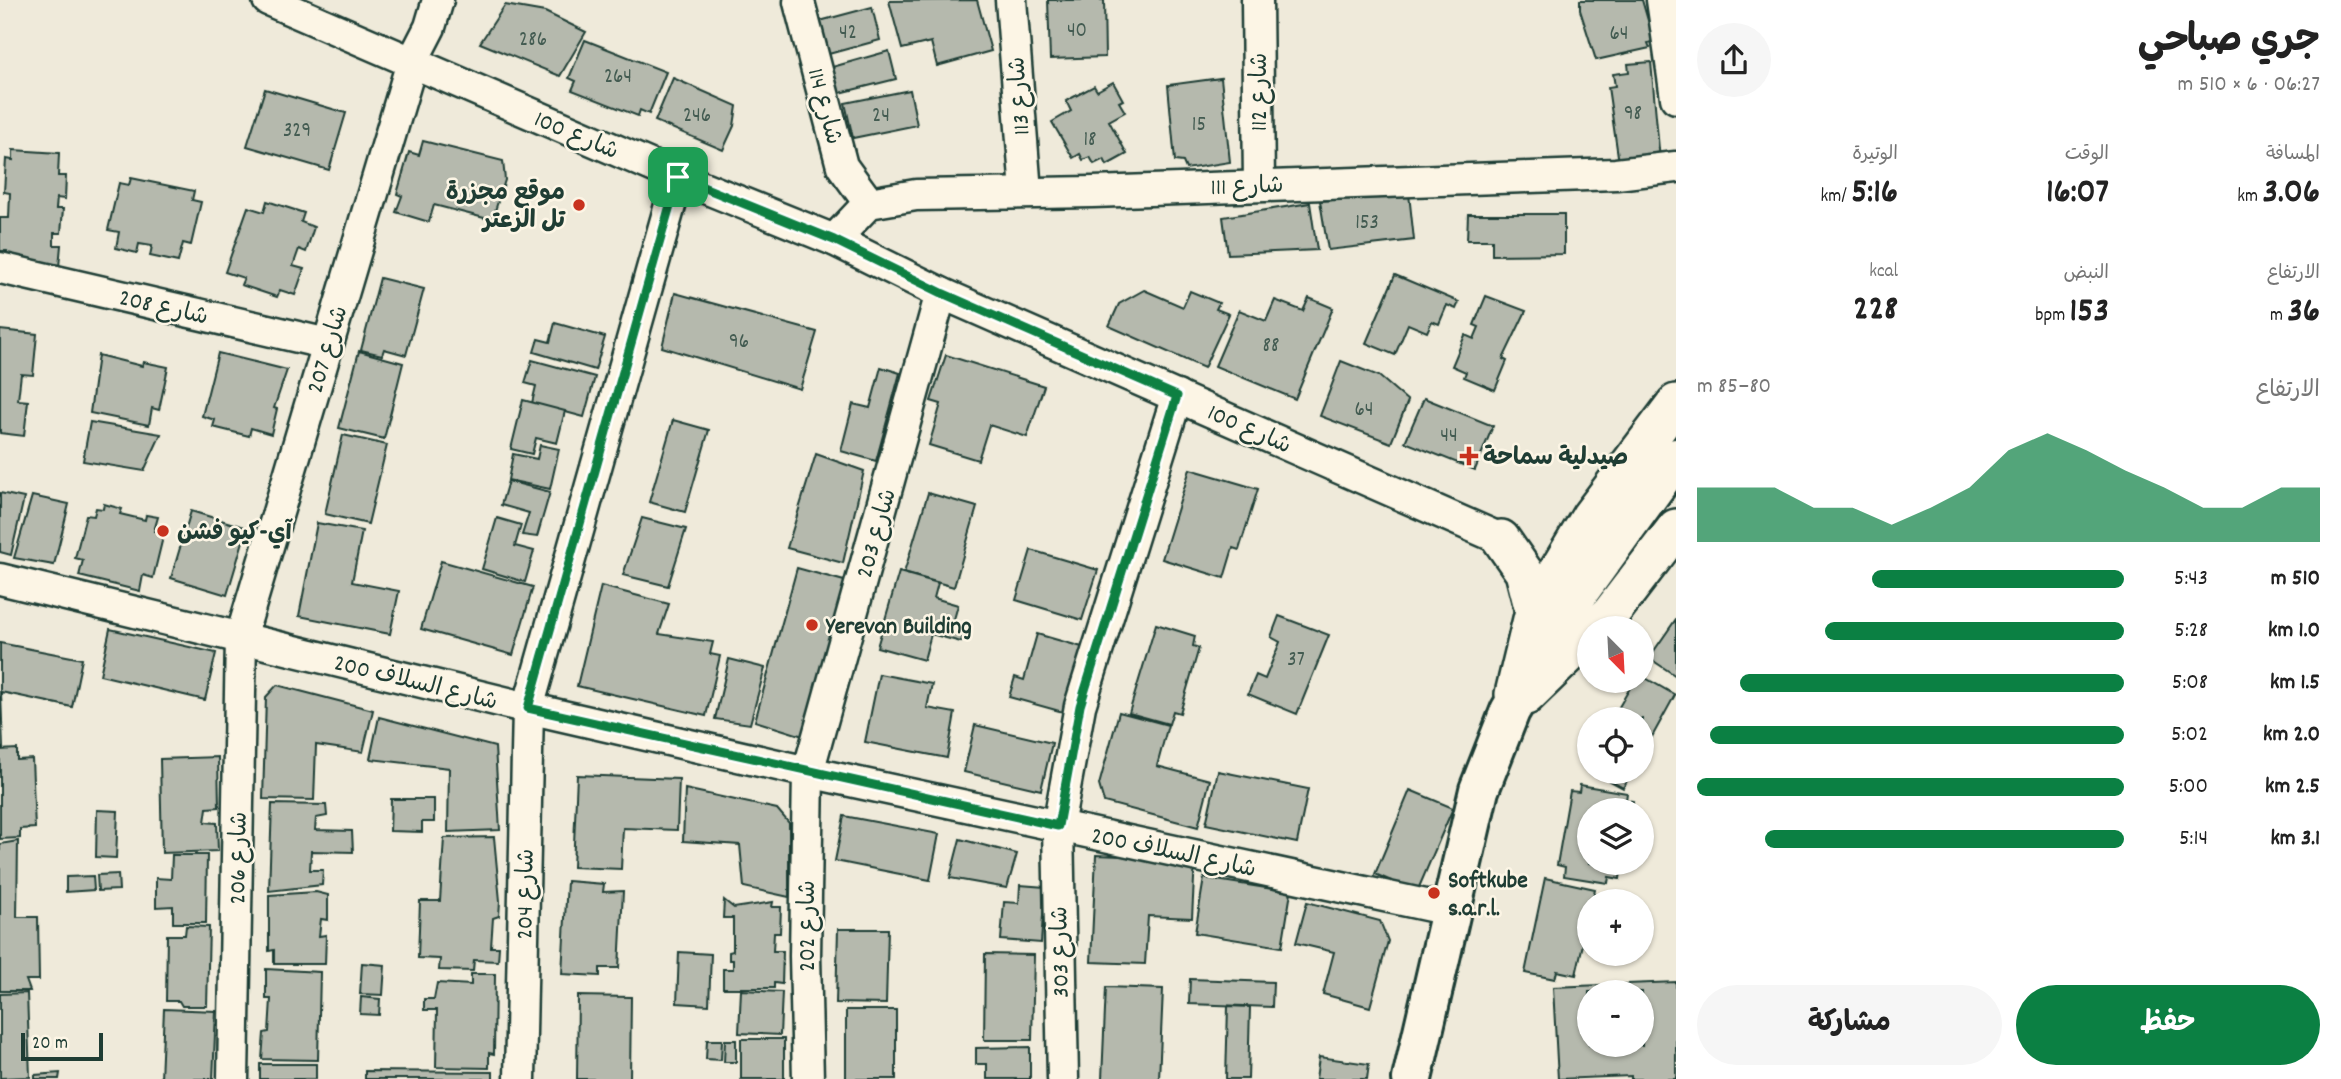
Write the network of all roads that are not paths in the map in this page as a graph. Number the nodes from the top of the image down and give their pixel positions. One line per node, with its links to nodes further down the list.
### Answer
1 (268, 0): 7 (street, شارع 100)
2 (438, 0): 7 (street, شارع 207)
3 (1012, 0): 12 (street, شارع 113)
4 (1257, 0): 11 (street, شارع 112)
5 (1662, 0): 8 (street)
6 (799, 2): 13 (street, شارع 114)
7 (412, 62): 10 (street, شارع 100); 17 (street, شارع 207)
8 (1676, 98)
9 (1676, 167): 11 (street, شارع 111)
10 (678, 177): 14 (street, شارع 100); 29 (street, شارع 204)
11 (1259, 184): 12 (street, شارع 111)
12 (1026, 192): 13 (street, شارع 111)
13 (869, 203): 14 (street)
14 (834, 240): 16 (street, شارع 100)
15 (0, 268): 17 (street, شارع 208)
16 (942, 293): 18 (street, شارع 100); 31 (street, شارع 203)
17 (328, 344): 27 (street, شارع 207)
18 (1177, 396): 23 (street, شارع 100); 32 (street, شارع 303)
19 (1676, 403): 22 (street)
20 (1676, 458): 30 (highway)
21 (1676, 528): 26 (street)
22 (1576, 536): 23 (street); 25 (street)
23 (1501, 539): 25 (street)
24 (0, 579): 27 (street, 200 شارع السلاف)
25 (1534, 611): 30 (street)
26 (1608, 616)
27 (241, 637): 29 (street, 200 شارع السلاف); 34 (street, شارع 206)
28 (1577, 647): 30 (street)
29 (528, 708): 31 (street, 200 شارع السلاف); 35 (street, شارع 204)
30 (1510, 711): 33 (highway)
31 (808, 772): 32 (street, 200 شارع السلاف); 36 (street, شارع 202)
32 (1058, 826): 33 (street, 200 شارع السلاف); 37 (street, شارع 303)
33 (1449, 909): 38 (highway)
34 (233, 1079)
35 (520, 1079)
36 (808, 1079)
37 (1063, 1079)
38 (1412, 1079)

